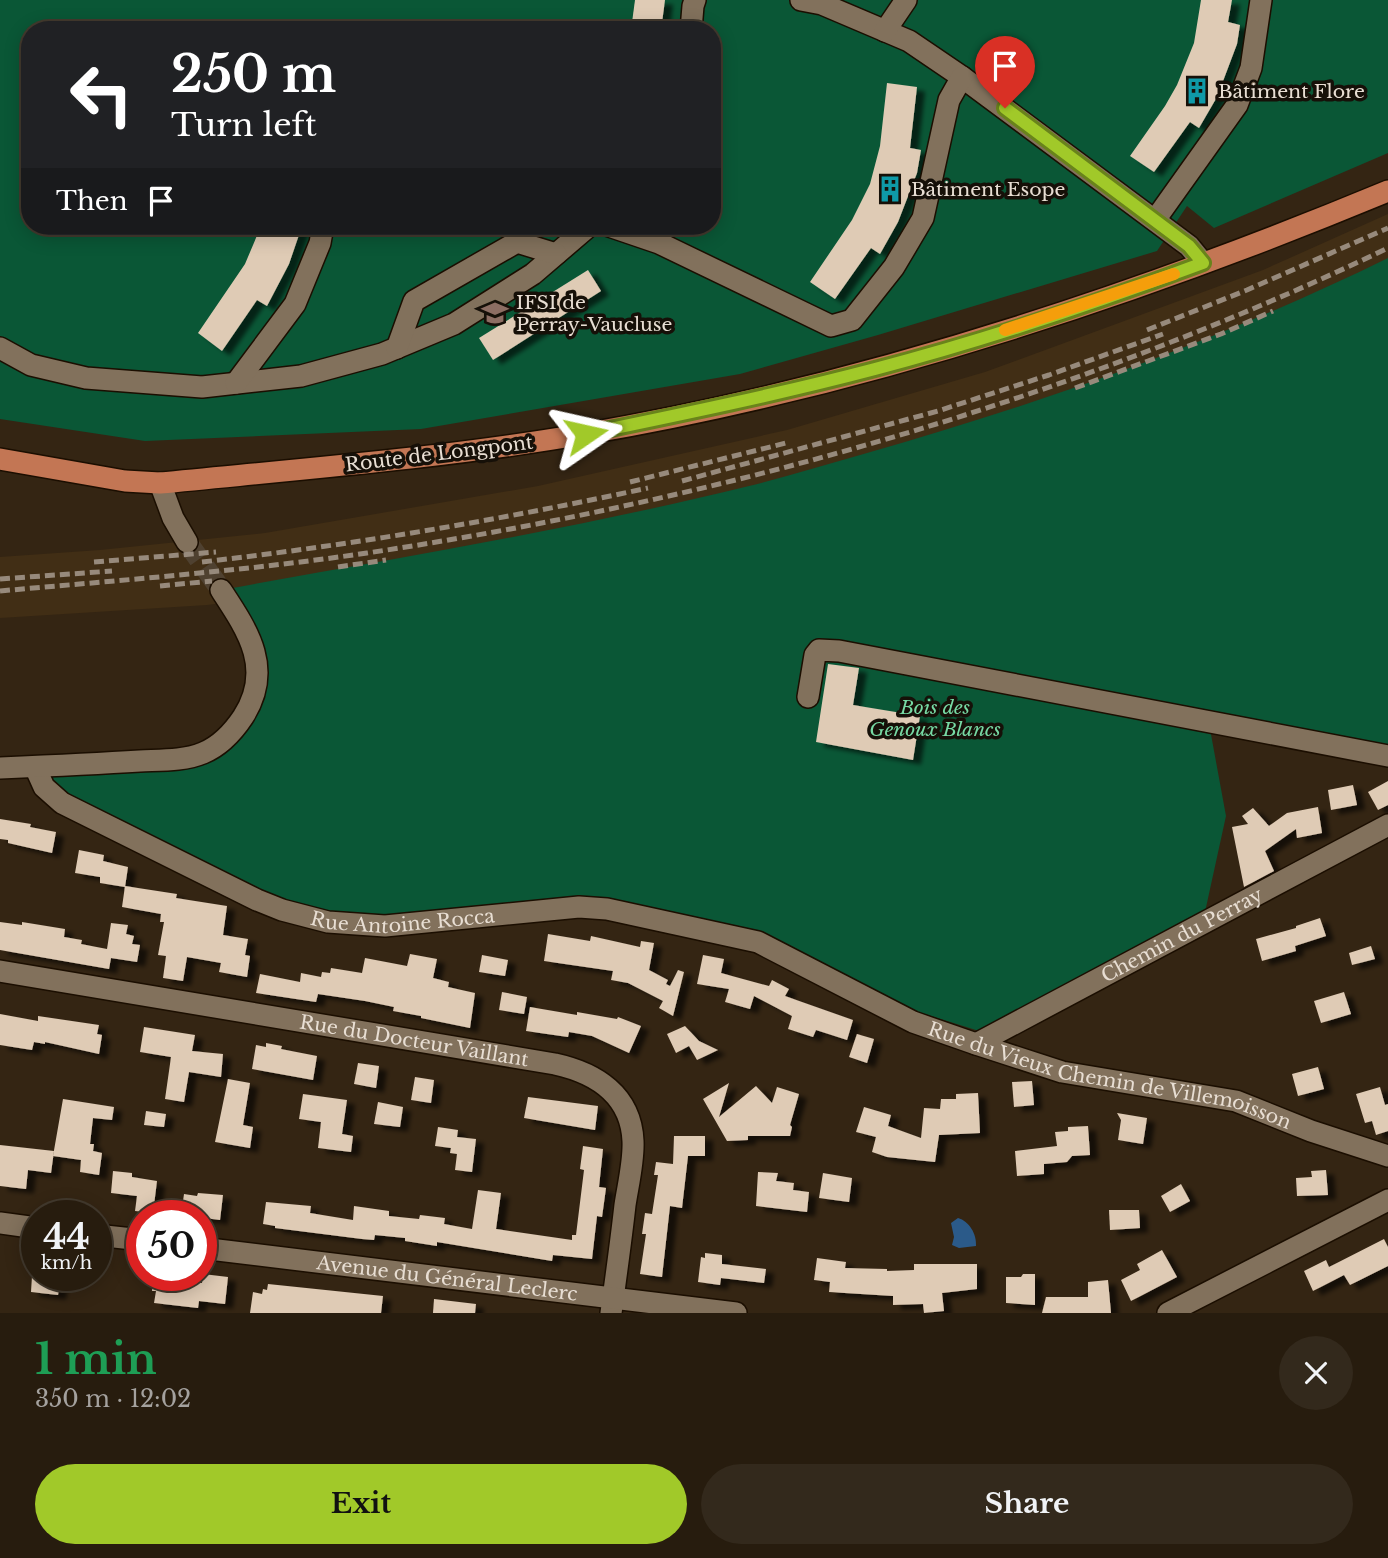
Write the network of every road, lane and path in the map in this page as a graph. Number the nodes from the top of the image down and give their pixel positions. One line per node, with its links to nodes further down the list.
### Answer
1 (695, 0): 5 (street)
2 (906, 0): 6 (street)
3 (1261, 0): 9 (street)
4 (813, 1): 6 (street)
5 (691, 21)
6 (885, 31): 7 (street)
7 (962, 77): 9 (street); 12 (street)
8 (1388, 191): 14 (main road, Route de Longpont)
9 (1155, 220): 14 (street)
10 (321, 235): 17 (street)
11 (578, 235): 13 (street)
12 (635, 235)
13 (556, 254): 16 (street); 16 (street)
14 (1203, 263): 19 (main road, Route de Longpont)
15 (0, 348): 17 (street)
16 (397, 348): 17 (street)
17 (236, 383)
18 (0, 458): 19 (main road, Route de Longpont)
19 (160, 483): 20 (street)
20 (187, 542)
21 (221, 590): 24 (street)
22 (808, 697): 23 (street)
23 (1388, 756)
24 (35, 767): 25 (street); 28 (street, Rue Antoine Rocca)
25 (0, 768)
26 (1388, 825): 29 (street, Chemin du Perray)
27 (0, 971): 35 (street, Rue du Docteur Vaillant)
28 (836, 983): 29 (street, Rue du Vieux Chemin de Villemoisson)
29 (976, 1044): 30 (street, Rue du Vieux Chemin de Villemoisson)
30 (1388, 1156)
31 (1388, 1200): 37 (street)
32 (0, 1223): 33 (street)
33 (21, 1226)
34 (217, 1250): 35 (street, Avenue du Général Leclerc)
35 (612, 1306): 36 (street, Avenue du Général Leclerc)
36 (736, 1313)
37 (1168, 1313)

